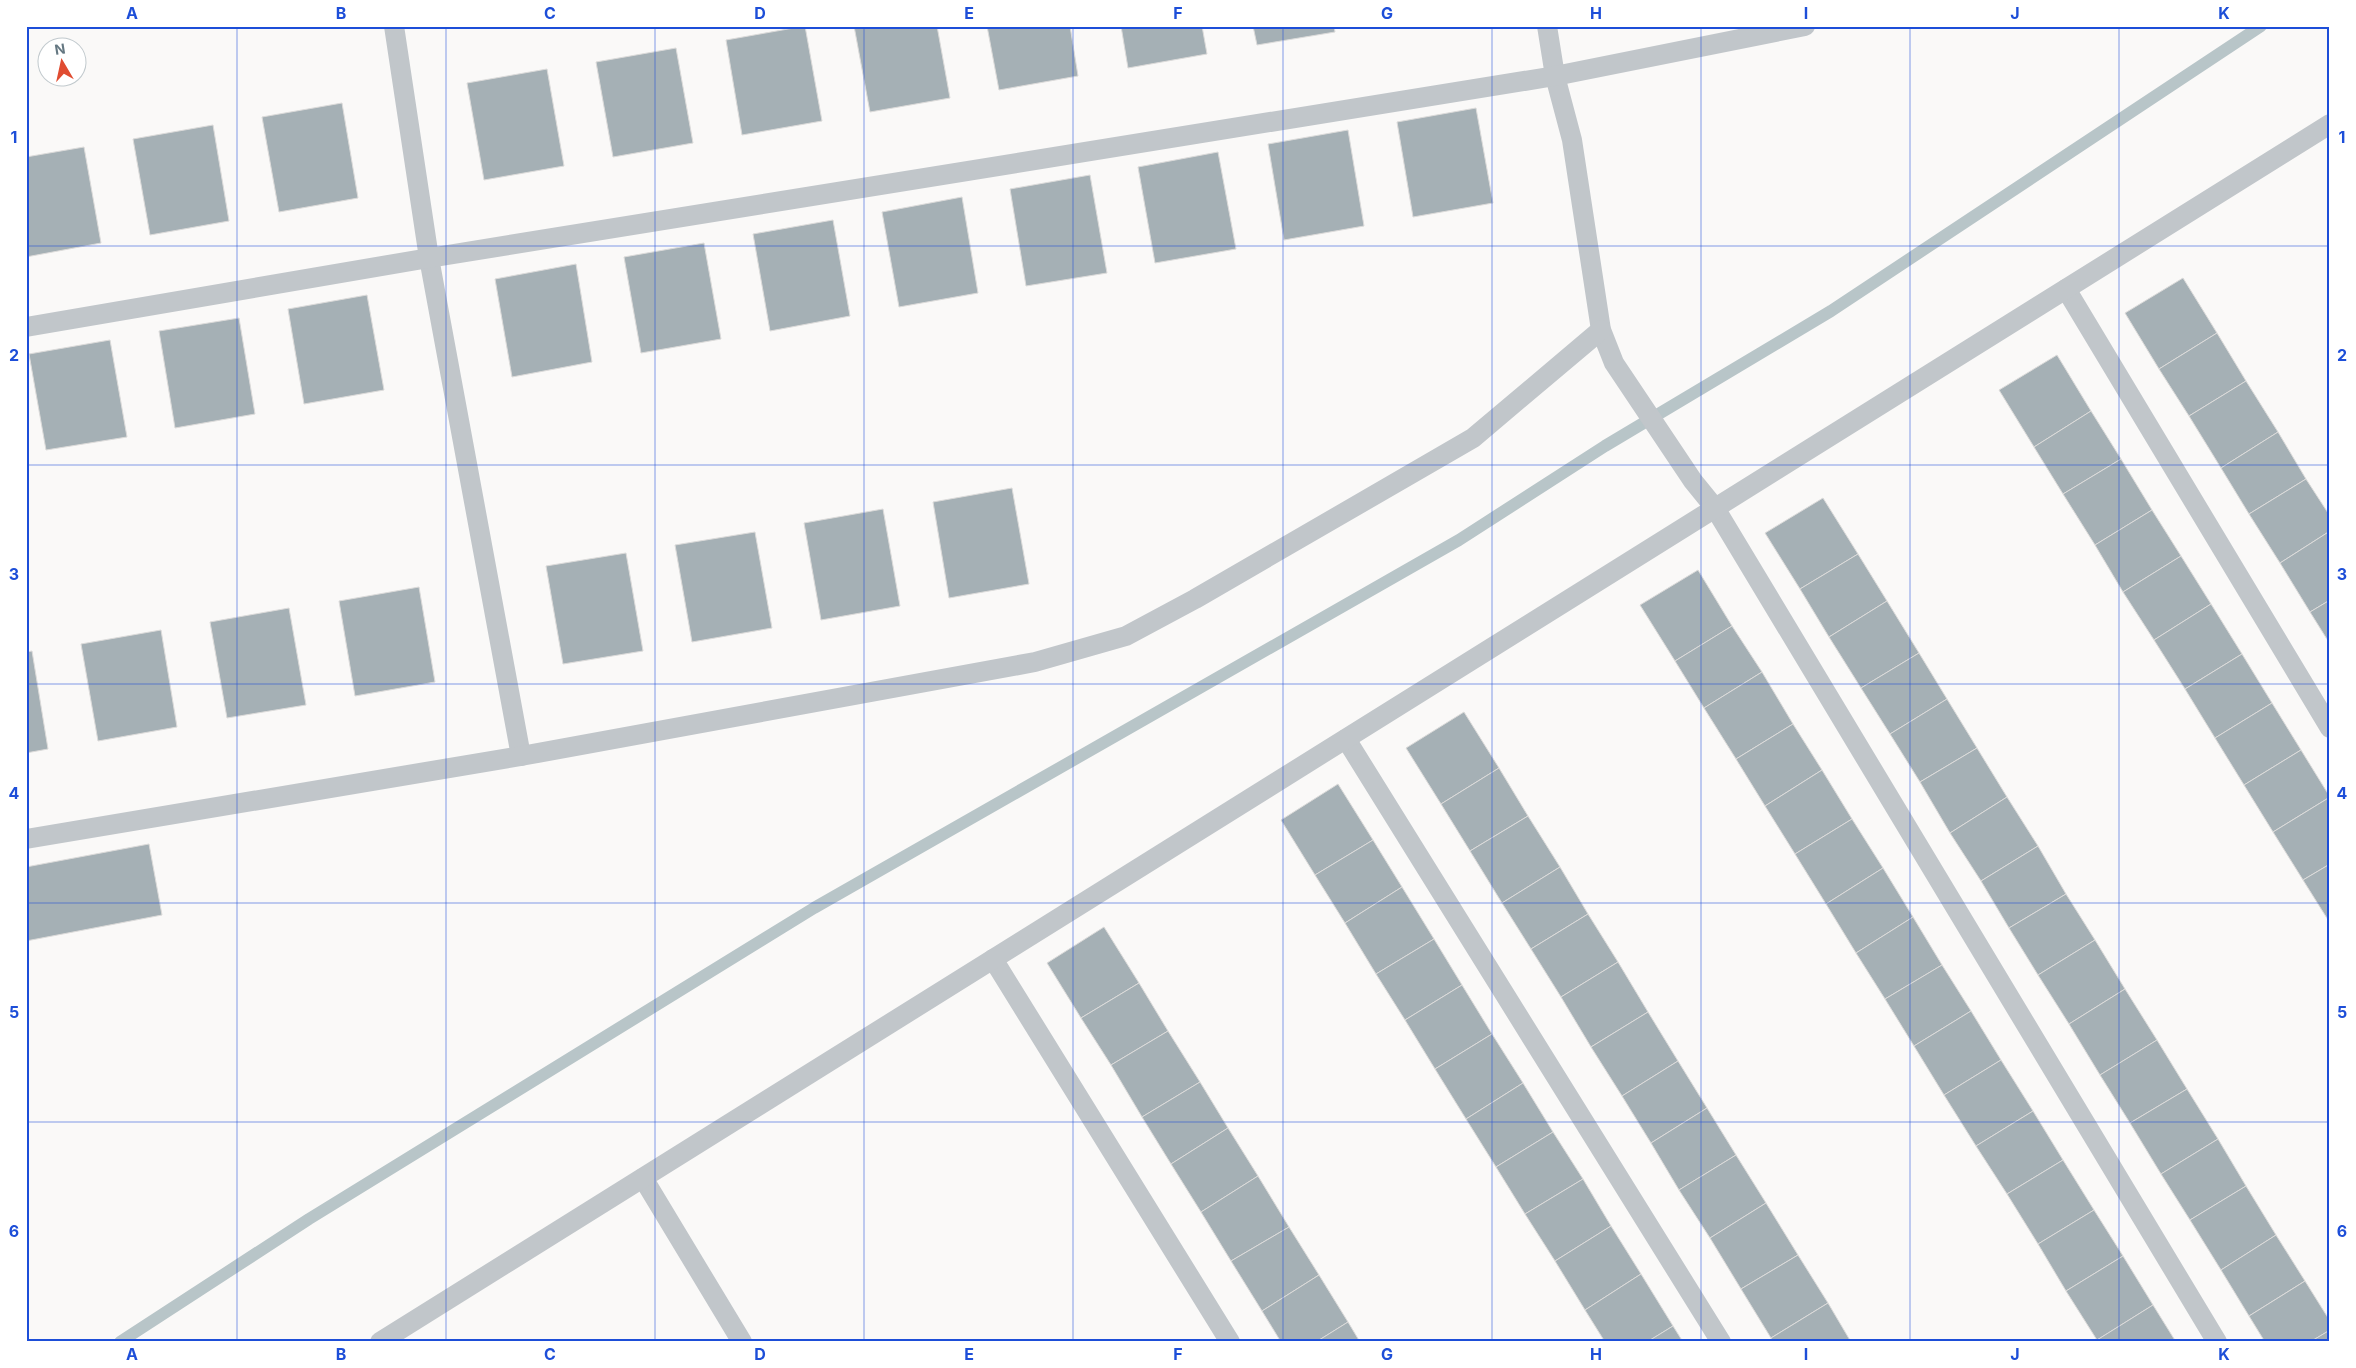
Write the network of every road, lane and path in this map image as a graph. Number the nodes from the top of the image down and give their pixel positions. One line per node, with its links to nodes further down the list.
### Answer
1 (394, 26): 6 (lane)
2 (1546, 26): 4 (lane)
3 (1805, 26): 4 (lane)
4 (1555, 76): 6 (lane); 9 (lane)
5 (2330, 124): 7 (lane)
6 (429, 258): 8 (lane); 13 (lane)
7 (2066, 289): 10 (lane); 11 (lane)
8 (26, 327)
9 (1600, 330): 10 (lane); 13 (lane)
10 (1715, 508): 12 (lane); 21 (lane)
11 (2330, 728)
12 (1346, 739): 15 (lane); 20 (lane)
13 (521, 756): 14 (lane)
14 (26, 839)
15 (993, 959): 16 (lane); 19 (lane)
16 (643, 1178): 17 (lane); 18 (lane)
17 (380, 1342)
18 (742, 1342)
19 (1230, 1342)
20 (1721, 1342)
21 (2217, 1342)

